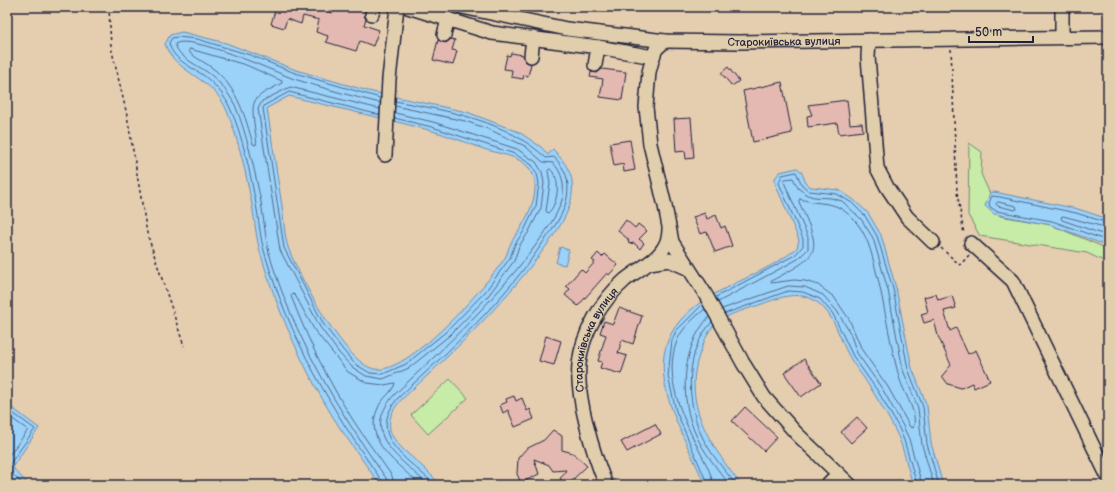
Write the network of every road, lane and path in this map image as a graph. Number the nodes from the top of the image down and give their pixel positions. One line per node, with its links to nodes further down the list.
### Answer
1 (109, 7): 24 (path)
2 (397, 7): 18 (street)
3 (408, 7): 6 (street)
4 (462, 7): 13 (street, Старокиївська вулиця)
5 (1062, 7): 8 (street)
6 (448, 19): 7 (street); 10 (street)
7 (444, 35)
8 (1062, 37): 9 (street, Старокиївська вулиця); 11 (street, Старокиївська вулиця)
9 (1108, 37)
10 (532, 38): 14 (street); 15 (street)
11 (950, 39): 12 (street, Старокиївська вулиця); 21 (path)
12 (869, 40): 13 (street, Старокиївська вулиця); 20 (street)
13 (665, 41): 16 (street)
14 (598, 46): 16 (street); 17 (street)
15 (531, 56)
16 (653, 57): 19 (street)
17 (595, 65)
18 (385, 155)
19 (668, 216): 22 (street, Старокиївська вулиця); 23 (street)
20 (933, 242): 21 (path)
21 (970, 242): 26 (street)
22 (649, 263): 23 (street); 27 (street, Старокиївська вулиця)
23 (690, 273): 25 (street)
24 (184, 346)
25 (838, 474): 28 (street); 29 (street)
26 (1108, 477)
27 (606, 485)
28 (827, 485)
29 (850, 485)

